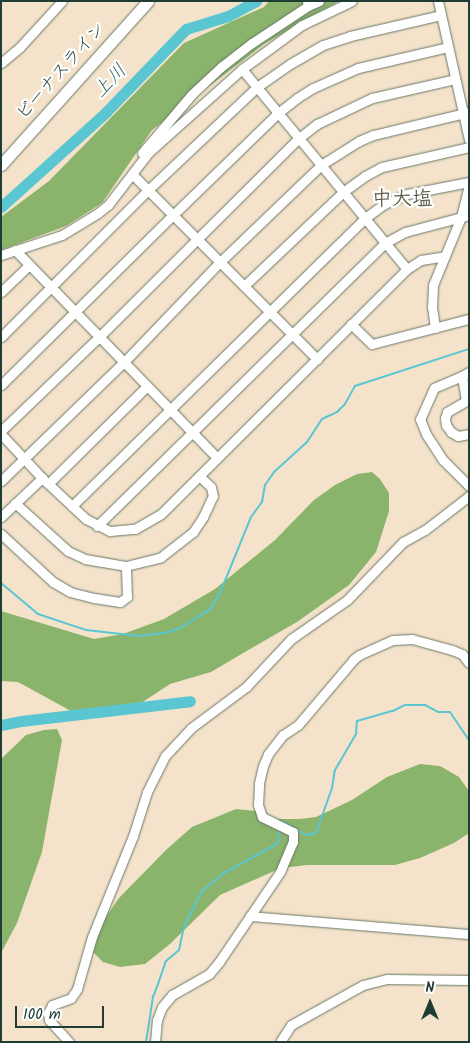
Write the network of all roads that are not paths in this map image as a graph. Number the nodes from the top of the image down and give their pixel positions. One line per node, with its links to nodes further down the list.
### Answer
1 (62, 1): 9 (street)
2 (148, 1): 20 (main road, ビーナスライン)
3 (319, 1): 6 (street)
4 (352, 1): 10 (street)
5 (438, 1): 7 (street)
6 (307, 4): 18 (street)
7 (442, 15): 8 (street); 12 (street)
8 (448, 47): 11 (street); 13 (street)
9 (1, 63)
10 (242, 69): 12 (street); 18 (street)
11 (455, 79): 14 (street); 15 (street)
12 (257, 87): 13 (street); 24 (street)
13 (278, 113): 15 (street); 26 (street)
14 (466, 113): 16 (street); 19 (street)
15 (298, 138): 19 (street); 29 (street)
16 (469, 140)
17 (469, 147): 25 (street)
18 (141, 162): 21 (street)
19 (321, 164): 25 (street); 34 (street)
20 (1, 165)
21 (132, 174): 24 (street); 31 (street)
22 (469, 182): 28 (street)
23 (469, 186): 27 (street)
24 (148, 190): 26 (street); 38 (street)
25 (343, 192): 28 (street); 37 (street)
26 (173, 215): 29 (street); 41 (street)
27 (465, 216): 30 (street); 33 (street)
28 (365, 218): 30 (street); 40 (street)
29 (196, 238): 34 (street); 47 (street)
30 (385, 243): 36 (street); 45 (street)
31 (14, 250): 32 (street); 35 (street)
32 (1, 255)
33 (444, 256): 36 (street); 44 (street)
34 (220, 262): 37 (street); 49 (street)
35 (29, 265): 38 (street); 39 (street)
36 (407, 269): 43 (street)
37 (244, 286): 40 (street)
38 (51, 288): 41 (street); 46 (street)
39 (1, 292)
40 (269, 311): 45 (street); 53 (street)
41 (75, 313): 47 (street); 51 (street)
42 (469, 319): 44 (street)
43 (351, 324): 44 (street); 48 (street)
44 (435, 328)
45 (292, 334): 48 (street); 55 (street)
46 (1, 337)
47 (99, 337): 49 (street); 54 (street)
48 (317, 359): 58 (street)
49 (124, 362): 52 (street); 57 (street)
50 (466, 374): 56 (street); 62 (street)
51 (1, 385)
52 (146, 386): 53 (street); 61 (street)
53 (170, 410): 55 (street); 65 (street)
54 (1, 432): 57 (street)
55 (193, 433): 58 (street); 67 (street)
56 (469, 434)
57 (24, 458): 60 (street); 61 (street)
58 (217, 458): 59 (street)
59 (199, 476): 67 (street); 69 (street)
60 (1, 481)
61 (46, 481): 64 (street); 65 (street)
62 (469, 486)
63 (469, 496): 74 (street)
64 (15, 503): 66 (street); 69 (street)
65 (72, 506): 67 (street)
66 (1, 517)
67 (97, 526)
68 (1, 534): 69 (street)
69 (126, 566)
70 (469, 663): 71 (street)
71 (250, 916): 72 (street); 75 (street)
72 (469, 934)
73 (469, 980): 76 (street)
74 (69, 1042)
75 (155, 1042)
76 (280, 1042)

